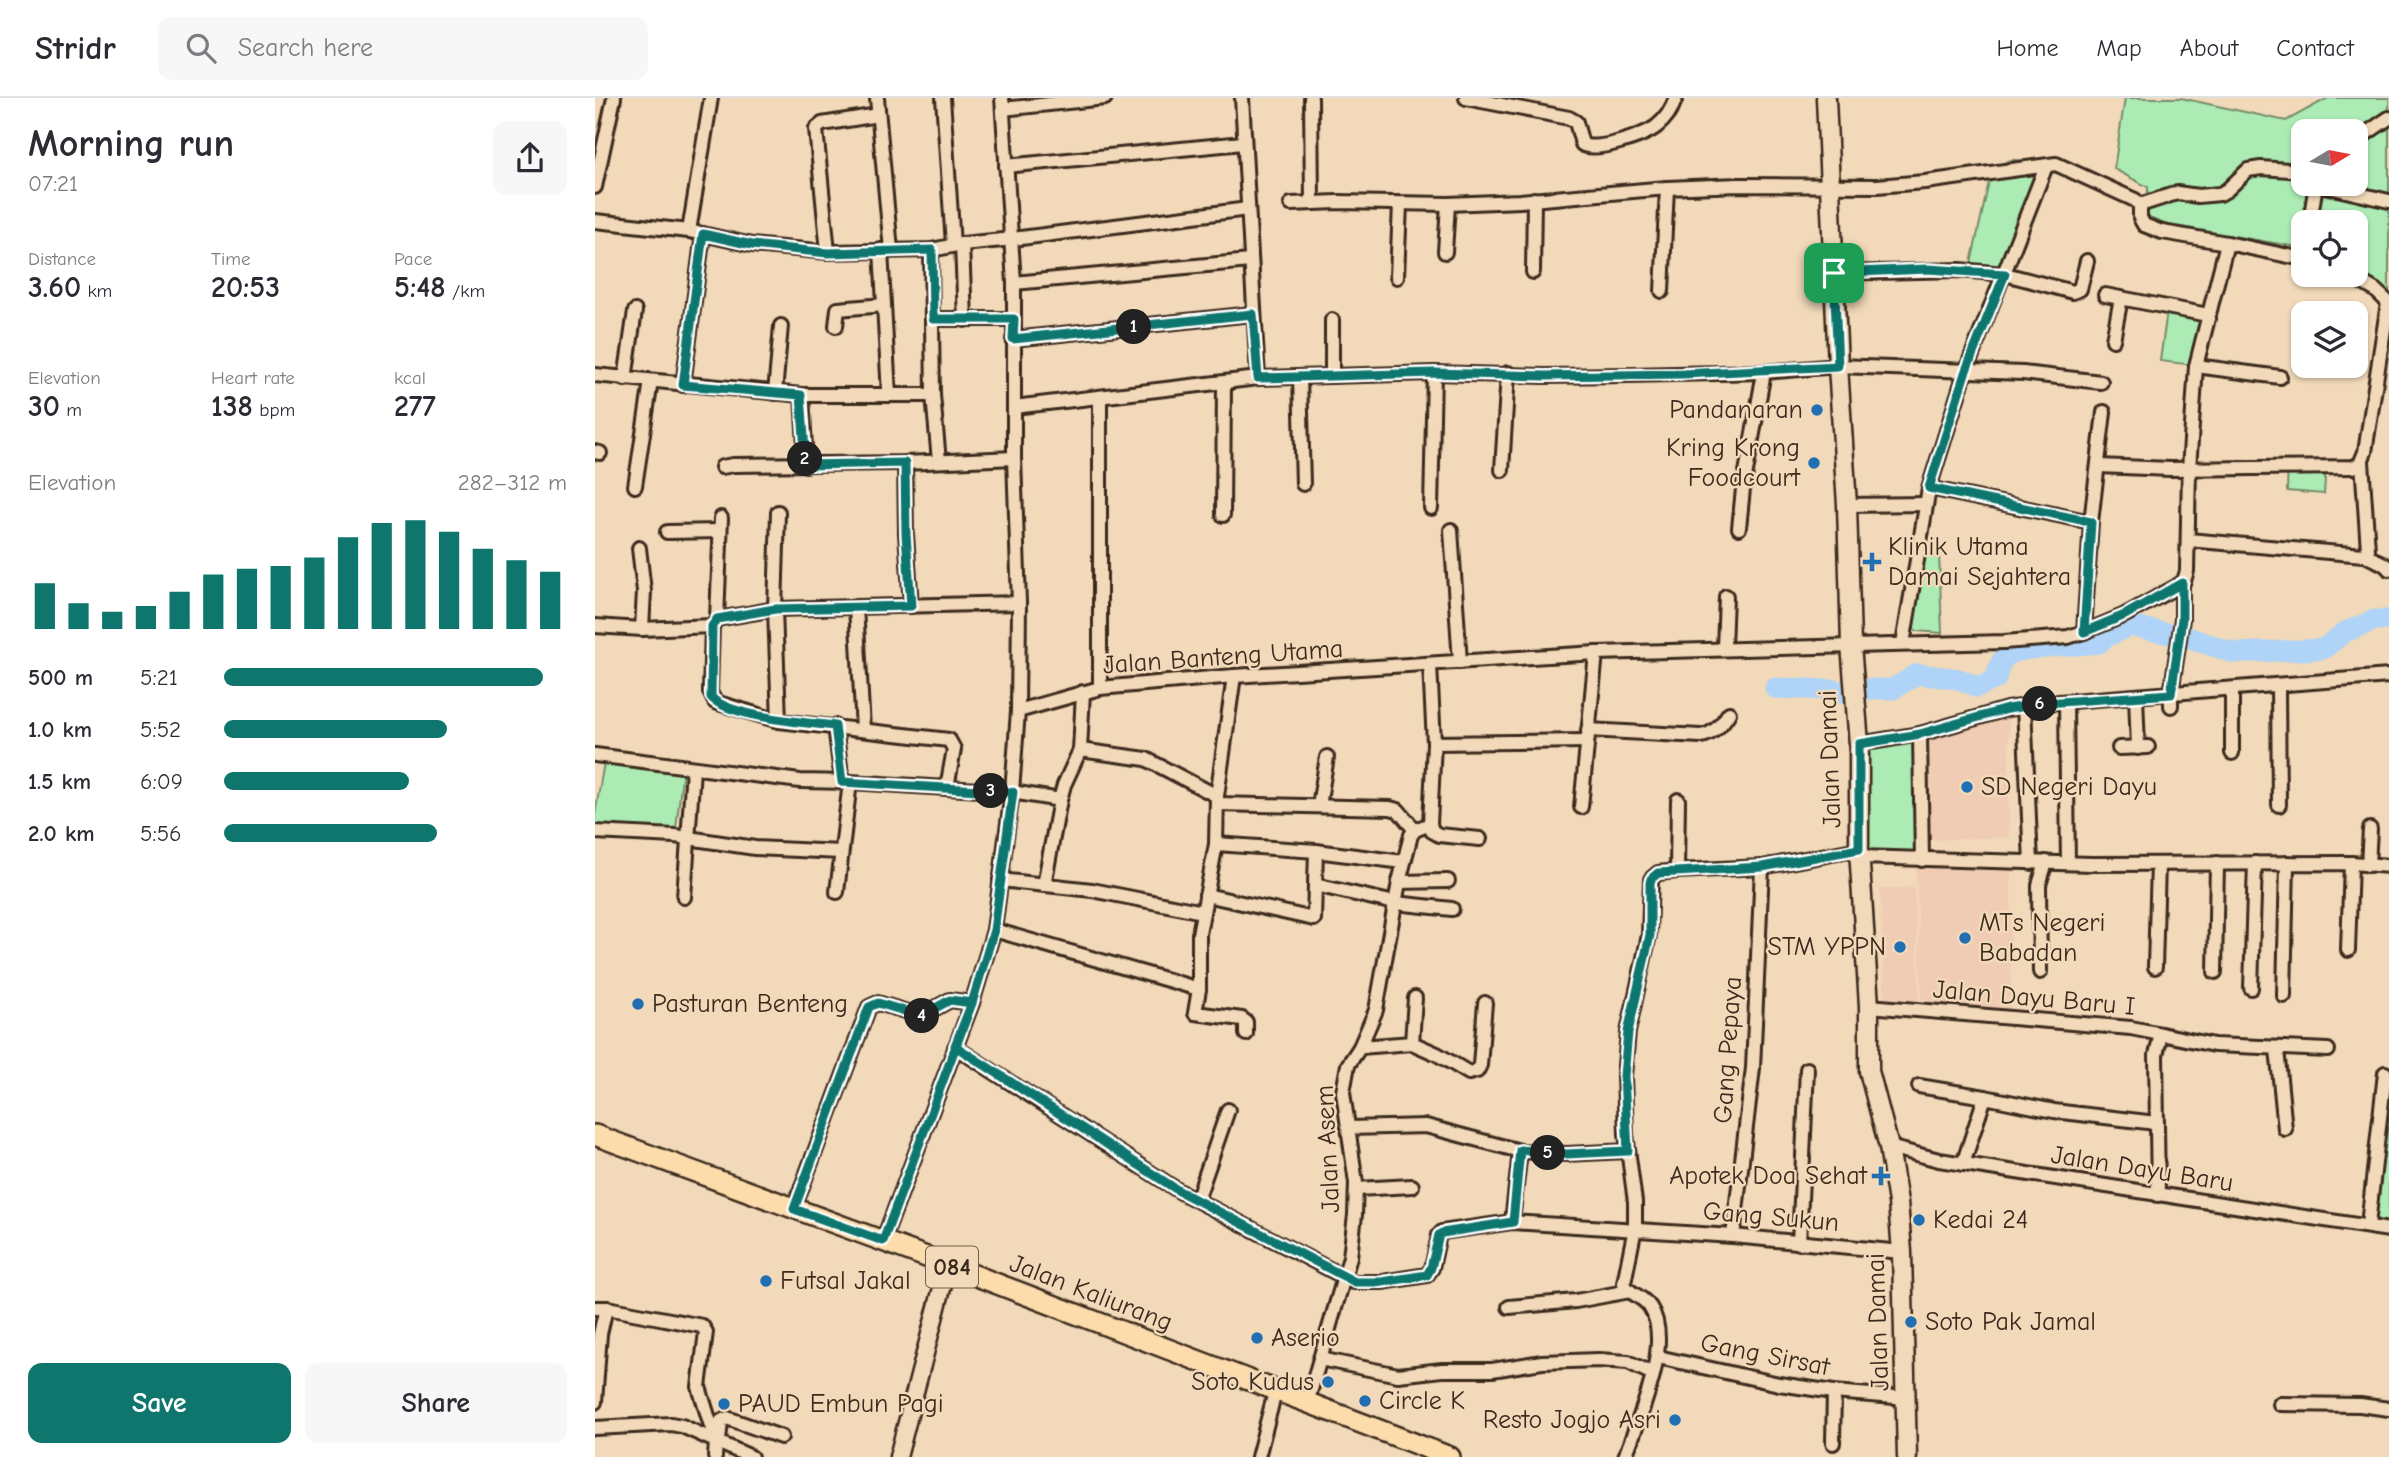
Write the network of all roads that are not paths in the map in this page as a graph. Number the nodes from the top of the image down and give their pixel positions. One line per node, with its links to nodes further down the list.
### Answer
1 (614, 98): 16 (street)
2 (711, 98): 33 (street)
3 (877, 98): 12 (street)
4 (943, 98): 37 (street)
5 (1105, 98): 11 (street)
6 (1242, 98): 15 (street)
7 (1311, 98): 25 (street)
8 (1466, 98): 9 (street)
9 (1676, 98)
10 (1826, 98): 20 (main road, Jalan Damai)
11 (1003, 104): 17 (street)
12 (878, 115): 38 (street); 41 (street)
13 (2389, 118): 14 (street)
14 (2368, 132)
15 (1243, 143): 17 (street); 30 (street)
16 (600, 145): 21 (street)
17 (1006, 166): 35 (street)
18 (2046, 166): 20 (street); 29 (street); 47 (street)
19 (2291, 170): 29 (street)
20 (1831, 186): 22 (street); 46 (main road, Jalan Damai)
21 (595, 187)
22 (1667, 188): 23 (street); 51 (street)
23 (1534, 199): 28 (street); 45 (street)
24 (2389, 201): 31 (street)
25 (1312, 203): 26 (street); 27 (street)
26 (1291, 204)
27 (1400, 204): 28 (street); 48 (street)
28 (1448, 204): 40 (street)
29 (2140, 205): 36 (street)
30 (1248, 209): 35 (street); 43 (street)
31 (2312, 210)
32 (595, 221): 33 (street)
33 (689, 231): 34 (street)
34 (703, 234): 41 (street); 82 (street)
35 (1013, 239): 37 (street); 49 (street)
36 (2227, 243): 42 (street); 58 (street)
37 (958, 244): 39 (street); 61 (street)
38 (886, 250): 39 (street); 41 (street); 55 (street)
39 (932, 250): 59 (street)
40 (1445, 252)
41 (828, 253)
42 (2291, 256)
43 (1249, 261): 49 (street); 57 (street)
44 (2087, 261): 47 (street)
45 (1533, 272)
46 (1834, 273): 47 (street); 67 (main road, Jalan Damai)
47 (2005, 274): 72 (street)
48 (1397, 277)
49 (1014, 283): 60 (street)
50 (2368, 286): 54 (street)
51 (1662, 291)
52 (2105, 295): 53 (street)
53 (2121, 298): 58 (street); 66 (street)
54 (2389, 303): 92 (street)
55 (884, 305): 64 (street); 85 (street)
56 (635, 311): 78 (street)
57 (1253, 314): 65 (street); 77 (street)
58 (2208, 315): 68 (street)
59 (933, 319): 61 (street); 86 (street)
60 (1014, 319): 61 (street); 65 (street)
61 (965, 320)
62 (1332, 320): 74 (street)
63 (781, 326): 83 (street)
64 (836, 326)
65 (1013, 339): 88 (street)
66 (2113, 340)
67 (1838, 366): 69 (street); 72 (street); 103 (main road, Jalan Damai)
68 (2196, 366): 76 (street); 97 (street)
69 (1764, 372): 71 (street); 108 (street)
70 (1434, 373): 71 (street); 74 (street); 104 (street)
71 (1508, 373): 98 (street)
72 (1965, 373): 80 (street); 101 (street)
73 (595, 375): 78 (street)
74 (1332, 376): 75 (street)
75 (1300, 377): 77 (street); 99 (street)
76 (2280, 377)
77 (1258, 378): 81 (street)
78 (625, 379): 79 (street)
79 (650, 382): 82 (street); 100 (street)
80 (2101, 382)
81 (1224, 383): 87 (street); 106 (street)
82 (683, 385): 83 (street)
83 (775, 393): 84 (street)
84 (801, 395): 85 (street); 94 (street)
85 (889, 395): 86 (street)
86 (933, 395): 91 (street)
87 (1100, 397): 88 (street); 134 (street)
88 (1014, 407): 90 (street)
89 (2104, 412): 95 (street)
90 (1014, 458): 91 (street); 117 (street)
91 (939, 461): 93 (street)
92 (2362, 461): 97 (street); 113 (street)
93 (905, 463): 94 (street); 118 (street)
94 (806, 465): 96 (street)
95 (2099, 466): 97 (street); 107 (street)
96 (722, 467)
97 (2189, 469): 111 (street)
98 (1502, 470)
99 (1303, 484)
100 (635, 486)
101 (1929, 488): 102 (street); 107 (street)
102 (1926, 504): 103 (street); 125 (street)
103 (1847, 505): 126 (main road, Jalan Damai)
104 (1431, 508)
105 (778, 512): 120 (street)
106 (1223, 515)
107 (2091, 522): 124 (street)
108 (1739, 528)
109 (1451, 530): 129 (street)
110 (667, 532): 121 (street)
111 (2188, 540): 113 (street); 115 (street)
112 (639, 548): 123 (street)
113 (2365, 554): 114 (street)
114 (2389, 569)
115 (2182, 583): 124 (street, Jalan Banteng Utama); 137 (street)
116 (1726, 596): 127 (street)
117 (1019, 603): 118 (street); 141 (street)
118 (911, 606): 119 (street)
119 (856, 607): 120 (street); 145 (street)
120 (775, 609): 121 (street); 143 (street)
121 (715, 622): 123 (street); 143 (street)
122 (595, 626): 123 (street)
123 (642, 629)
124 (2084, 632): 125 (street, Jalan Banteng Utama)
125 (1903, 644): 126 (street, Jalan Banteng Utama)
126 (1851, 645): 127 (street, Jalan Banteng Utama); 149 (main road, Jalan Damai)
127 (1724, 648): 128 (street, Jalan Banteng Utama)
128 (1596, 653): 129 (street, Jalan Banteng Utama); 147 (street)
129 (1460, 662): 130 (street, Jalan Banteng Utama)
130 (1430, 665): 131 (street, Jalan Banteng Utama); 148 (street)
131 (1234, 676): 134 (street, Jalan Banteng Utama); 160 (street)
132 (2389, 676): 133 (street)
133 (2278, 686): 135 (street); 163 (street)
134 (1100, 688): 136 (street, Jalan Banteng Utama)
135 (2232, 689): 137 (street); 152 (street)
136 (1083, 692): 141 (street, Jalan Banteng Utama); 151 (street)
137 (2171, 698): 138 (street)
138 (2136, 699): 139 (street); 150 (street)
139 (2066, 704): 140 (street); 179 (street)
140 (2024, 706): 146 (street); 178 (street)
141 (1018, 711): 158 (street)
142 (1729, 713): 147 (street)
143 (779, 721): 144 (street)
144 (835, 726): 145 (street); 156 (street)
145 (863, 729): 157 (street)
146 (1920, 734): 149 (street); 175 (street)
147 (1588, 736): 148 (street); 164 (street)
148 (1434, 743): 165 (street)
149 (1859, 744): 174 (main road, Jalan Damai)
150 (2119, 748)
151 (1080, 750): 159 (street); 160 (street)
152 (2232, 752)
153 (595, 755): 155 (street)
154 (1327, 757): 162 (street)
155 (693, 769): 156 (street); 169 (street)
156 (846, 782): 157 (street); 173 (street)
157 (947, 788): 158 (street)
158 (1013, 792): 159 (street); 189 (street)
159 (1060, 800): 192 (street)
160 (1217, 800): 162 (street); 171 (street)
161 (1678, 800): 188 (street)
162 (1319, 806): 167 (street)
163 (2279, 806)
164 (1581, 807)
165 (1430, 824): 167 (street); 170 (street)
166 (2370, 829): 185 (street)
167 (1415, 830): 176 (street, Jalan Asem)
168 (595, 832): 169 (street)
169 (688, 838): 173 (street); 196 (street)
170 (1480, 839)
171 (1216, 844): 172 (street); 195 (street)
172 (1316, 851): 176 (street); 193 (street)
173 (841, 852): 194 (street)
174 (1859, 853): 175 (street); 187 (street); 211 (main road, Jalan Damai)
175 (1922, 860): 178 (street)
176 (1403, 862): 191 (street, Jalan Asem)
177 (2046, 862): 178 (street); 179 (street); 203 (street)
178 (2031, 863)
179 (2068, 863): 180 (street)
180 (2158, 863): 181 (street); 202 (street)
181 (2217, 863): 182 (street); 204 (street)
182 (2255, 863): 183 (street); 205 (street)
183 (2287, 863): 184 (street); 207 (street)
184 (2351, 863): 185 (street); 201 (street)
185 (2368, 865): 186 (street)
186 (2389, 866)
187 (1762, 867): 188 (street); 241 (street, Gang Pepaya)
188 (1677, 871): 230 (street)
189 (1000, 880): 192 (street); 200 (street)
190 (1448, 881): 191 (street)
191 (1399, 882): 197 (street, Jalan Asem)
192 (1044, 885): 199 (street)
193 (1315, 885): 195 (street); 197 (street)
194 (837, 892)
195 (1206, 895): 199 (street)
196 (684, 897)
197 (1395, 903): 198 (street); 218 (street, Jalan Asem)
198 (1452, 909)
199 (1203, 912): 206 (street)
200 (994, 930): 206 (street); 209 (street)
201 (2348, 950)
202 (2155, 967)
203 (2040, 972)
204 (2214, 972)
205 (2251, 988)
206 (1199, 989): 212 (street)
207 (2284, 996)
208 (1415, 998): 214 (street)
209 (972, 1003): 215 (street); 236 (street)
210 (1485, 1003): 214 (street)
211 (1869, 1006): 213 (street, Jalan Dayu Baru I); 228 (main road, Jalan Damai)
212 (1246, 1034)
213 (2161, 1034): 216 (street); 224 (street, Jalan Dayu Baru I)
214 (1412, 1043): 218 (street)
215 (955, 1046): 235 (street); 242 (street)
216 (2277, 1049): 217 (street); 226 (street)
217 (2328, 1050)
218 (1354, 1055): 225 (street, Jalan Asem)
219 (1807, 1069): 243 (street)
220 (2385, 1073): 238 (street)
221 (1919, 1086): 222 (street)
222 (1985, 1097): 224 (street); 231 (street)
223 (1228, 1110): 235 (street)
224 (2156, 1123): 234 (street, Jalan Dayu Baru I)
225 (1349, 1128): 229 (street); 233 (street, Jalan Asem)
226 (2285, 1129)
227 (595, 1135): 236 (main road, Jalan Kaliurang / 084)
228 (1889, 1147): 231 (street, Jalan Dayu Baru); 244 (main road, Jalan Damai)
229 (1520, 1150): 230 (street); 237 (street)
230 (1628, 1151): 239 (street)
231 (1963, 1164): 234 (street, Jalan Dayu Baru)
232 (1412, 1186): 233 (street)
233 (1357, 1189): 246 (street, Jalan Asem)
234 (2158, 1195): 238 (street, Jalan Dayu Baru)
235 (1197, 1200): 246 (street)
236 (794, 1209): 242 (main road, Jalan Kaliurang / 084)
237 (1513, 1222): 239 (street, Gang Sukun); 246 (street, Gang Sukun)
238 (2368, 1226): 240 (street, Jalan Dayu Baru)
239 (1635, 1228): 241 (street, Gang Sukun); 247 (street)
240 (2389, 1230)
241 (1733, 1236): 243 (street, Gang Sukun)
242 (883, 1241): 245 (main road, Jalan Kaliurang / 084)
243 (1799, 1242): 244 (street, Gang Sukun)
244 (1902, 1252): 255 (main road, Jalan Damai)
245 (948, 1265): 253 (main road, Jalan Kaliurang / 084); 266 (street)
246 (1343, 1276): 251 (street, Jalan Asem)
247 (1630, 1292): 248 (street); 250 (street)
248 (1509, 1307)
249 (600, 1308): 256 (street); 262 (street)
250 (1658, 1357): 252 (street); 254 (street, Gang Sirsat)
251 (1320, 1359): 252 (street); 257 (street, Jalan Asem)
252 (1653, 1374): 269 (street)
253 (1275, 1392): 257 (main road, Jalan Kaliurang / 084); 267 (street)
254 (1834, 1392): 255 (street, Gang Sirsat); 263 (street)
255 (1907, 1398): 270 (main road, Jalan Damai)
256 (595, 1402)
257 (1307, 1403): 268 (main road, Jalan Kaliurang / 084)
258 (2280, 1404): 259 (street)
259 (2389, 1409)
260 (595, 1428): 262 (street)
261 (781, 1437): 262 (street)
262 (717, 1443): 264 (street); 265 (street)
263 (1833, 1443)
264 (715, 1457)
265 (751, 1457)
266 (898, 1457)
267 (1258, 1457)
268 (1450, 1457)
269 (1625, 1457)
270 (1907, 1457)

